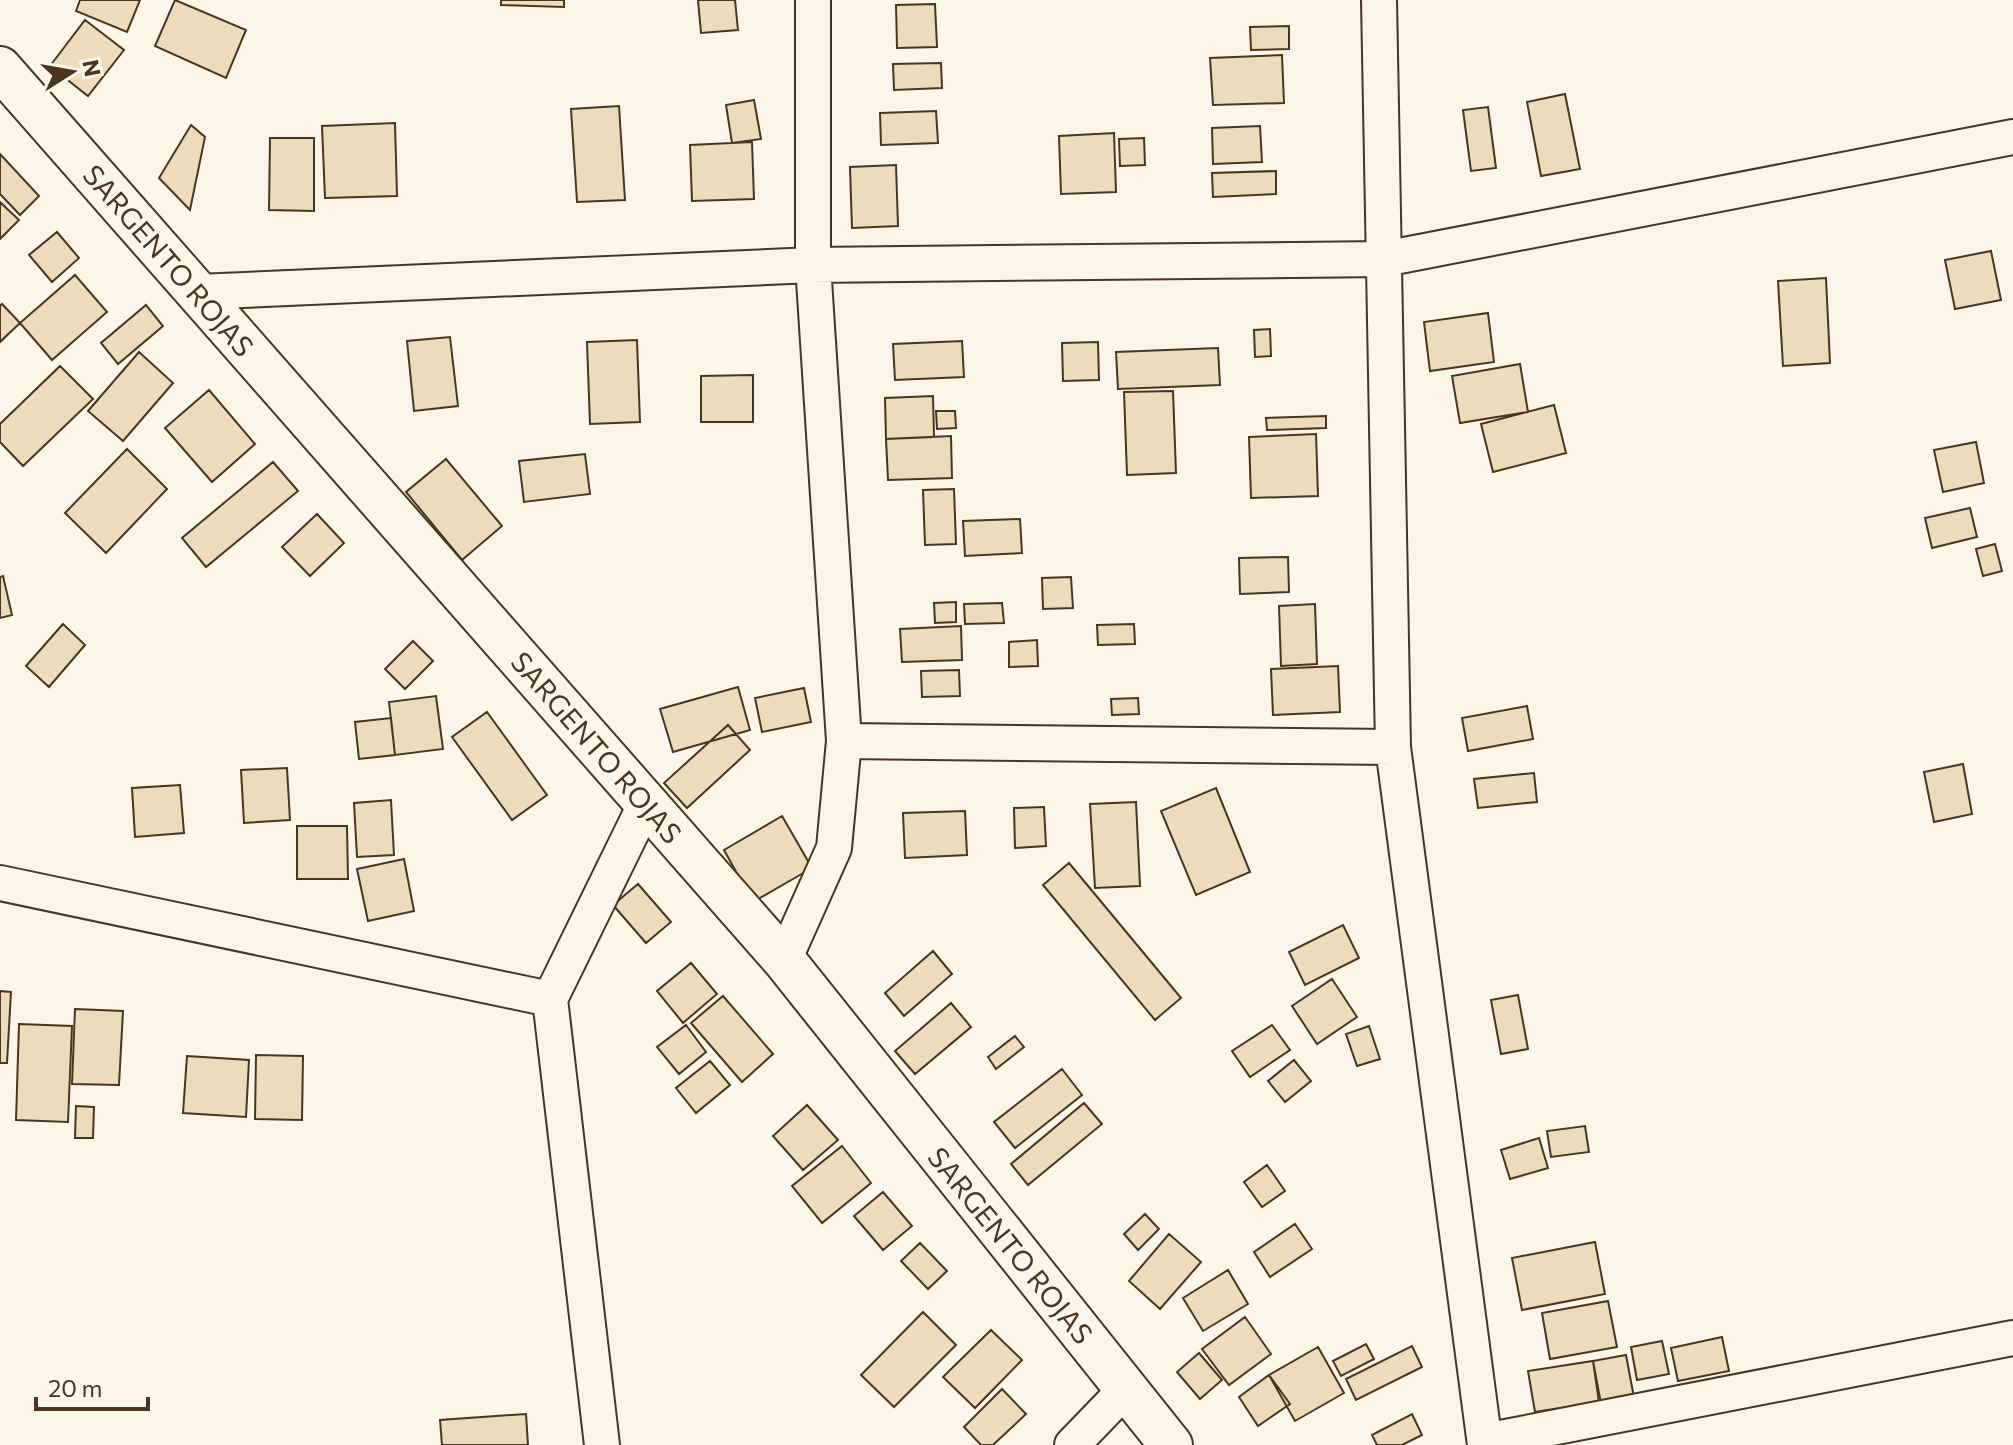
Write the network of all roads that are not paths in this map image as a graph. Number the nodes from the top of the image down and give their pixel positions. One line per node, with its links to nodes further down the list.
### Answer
1 (813, 0): 6 (street)
2 (1379, 0): 5 (street)
3 (0, 68): 7 (street, SARGENTO ROJAS)
4 (2013, 137): 5 (street)
5 (1384, 259): 6 (street); 9 (street)
6 (813, 265): 7 (street); 8 (street)
7 (197, 292): 10 (street, SARGENTO ROJAS)
8 (844, 741): 9 (street); 12 (street)
9 (1393, 747): 16 (street)
10 (646, 803): 12 (street, SARGENTO ROJAS); 13 (street)
11 (0, 883): 13 (street)
12 (784, 960): 15 (street, SARGENTO ROJAS)
13 (550, 999): 17 (street)
14 (2013, 1338): 16 (street)
15 (1126, 1389): 18 (street); 19 (street, SARGENTO ROJAS)
16 (1485, 1443)
17 (602, 1445)
18 (1072, 1445)
19 (1171, 1445)

